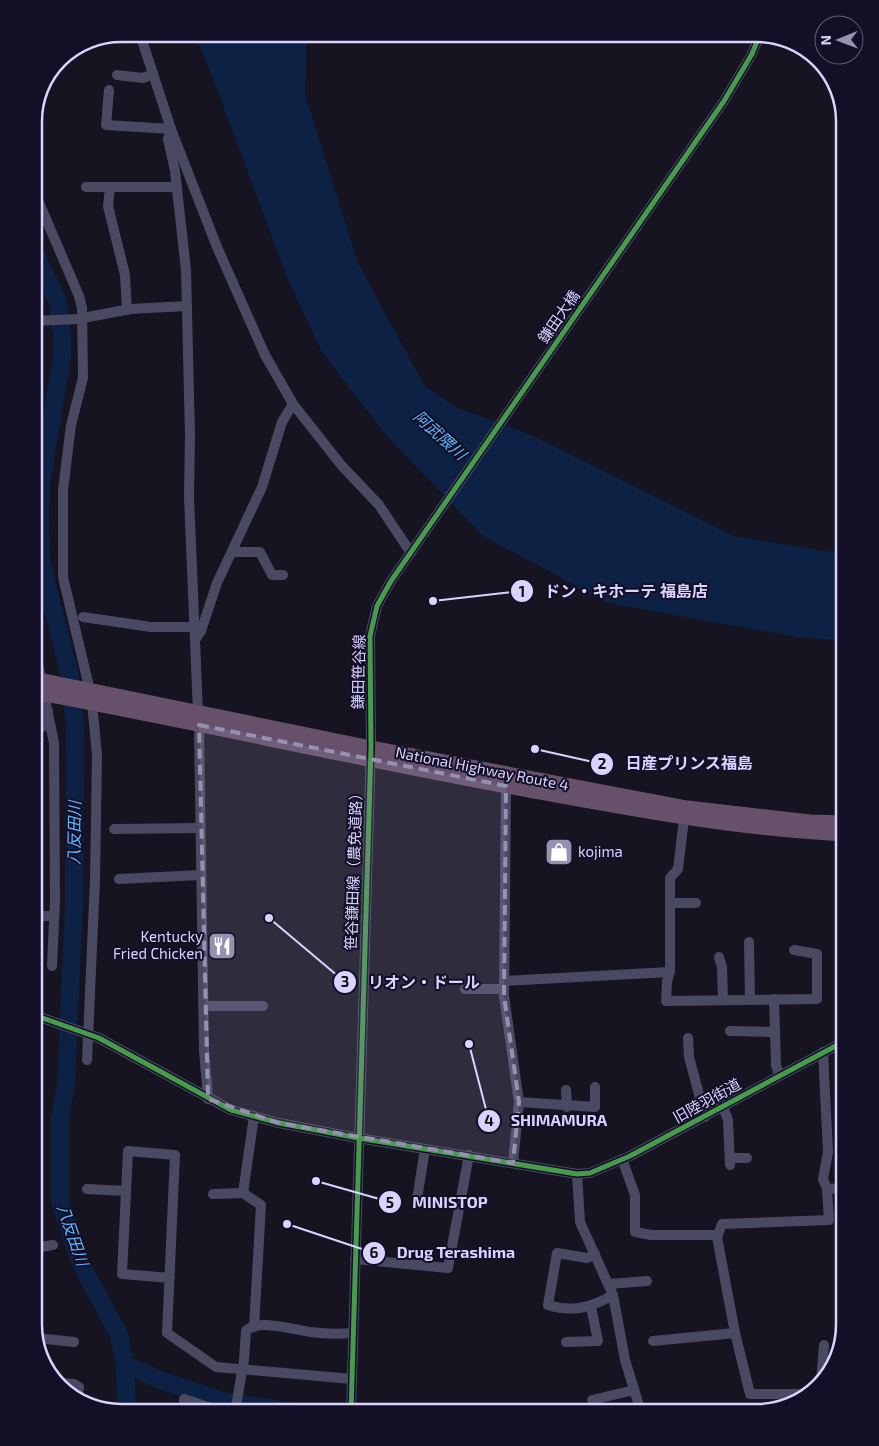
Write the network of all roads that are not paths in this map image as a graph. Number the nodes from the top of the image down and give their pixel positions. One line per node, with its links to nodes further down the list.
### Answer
1 (143, 42): 3 (street)
2 (756, 43): 16 (street, 鎌田大橋)
3 (153, 74): 4 (street); 6 (street)
4 (117, 75)
5 (109, 90): 6 (street)
6 (171, 128): 8 (street); 15 (street)
7 (86, 187): 9 (street)
8 (176, 187): 9 (street); 11 (street)
9 (110, 188): 12 (street)
10 (43, 212): 13 (street)
11 (187, 306): 12 (street); 20 (street)
12 (127, 310): 13 (street)
13 (80, 318): 14 (street); 24 (street)
14 (43, 321)
15 (292, 404): 16 (street); 17 (street)
16 (412, 550): 28 (street, 鎌田笹谷線)
17 (232, 552): 18 (street); 21 (street)
18 (283, 575)
19 (83, 617): 20 (street)
20 (194, 627): 21 (street)
21 (195, 641): 26 (street)
22 (43, 687): 24 (highway, National Highway Route 4)
23 (43, 692): 25 (street)
24 (88, 696): 26 (highway, National Highway Route 4); 56 (street)
25 (48, 711): 27 (street); 40 (street)
26 (198, 719): 28 (highway, National Highway Route 4); 32 (street)
27 (42, 726)
28 (371, 754): 29 (highway, National Highway Route 4); 31 (highway, National Highway Route 4); 70 (street, 笹谷鎌田線（農免道路）)
29 (506, 786): 30 (highway, National Highway Route 4); 46 (street)
30 (684, 819): 34 (highway, National Highway Route 4); 37 (street)
31 (836, 823)
32 (200, 828): 33 (street); 35 (street)
33 (114, 829)
34 (836, 834)
35 (201, 875): 36 (street); 51 (street)
36 (119, 879)
37 (670, 903): 38 (street); 45 (street)
38 (696, 903)
39 (42, 916): 40 (street)
40 (54, 916): 44 (street)
41 (750, 942): 50 (street)
42 (794, 950): 48 (street)
43 (719, 957): 49 (street)
44 (52, 966)
45 (670, 972): 46 (street); 49 (street)
46 (504, 985): 47 (street); 65 (street)
47 (464, 989)
48 (774, 999): 50 (street); 55 (street)
49 (723, 1000): 50 (street)
50 (750, 1000)
51 (203, 1006): 52 (street); 64 (street)
52 (264, 1006)
53 (42, 1018): 56 (street)
54 (730, 1031): 55 (street)
55 (775, 1032): 61 (street)
56 (87, 1034): 60 (street); 64 (street)
57 (688, 1038): 69 (street)
58 (836, 1046): 59 (street, 旧陸羽街道)
59 (823, 1052): 61 (street, 旧陸羽街道); 77 (street)
60 (87, 1060)
61 (779, 1075): 67 (street, 旧陸羽街道)
62 (595, 1087): 66 (street)
63 (566, 1090): 66 (street)
64 (208, 1099): 68 (street)
65 (519, 1102): 66 (street); 75 (street)
66 (567, 1107)
67 (723, 1107): 69 (street, 旧陸羽街道); 73 (street)
68 (254, 1116): 70 (street); 82 (street)
69 (705, 1117): 74 (street, 旧陸羽街道)
70 (358, 1138): 71 (street); 88 (street, 笹谷鎌田線（農免道路）)
71 (425, 1149): 72 (street); 83 (street)
72 (469, 1155): 75 (street); 88 (street)
73 (747, 1158)
74 (622, 1159): 76 (street, 旧陸羽街道); 84 (street)
75 (513, 1163): 76 (street)
76 (577, 1174): 87 (street)
77 (827, 1188): 78 (street); 84 (street)
78 (836, 1188)
79 (87, 1189): 80 (street)
80 (126, 1191): 89 (street); 89 (street)
81 (213, 1194): 82 (street)
82 (243, 1194): 94 (street)
83 (417, 1198)
84 (718, 1235): 96 (street)
85 (53, 1245): 86 (street)
86 (42, 1247)
87 (594, 1254): 91 (street); 93 (street)
88 (355, 1259): 95 (street, 笹谷鎌田線（農免道路）)
89 (170, 1278): 102 (street)
90 (647, 1282): 91 (street)
91 (609, 1284): 92 (street)
92 (613, 1295): 93 (street); 107 (street)
93 (591, 1307): 100 (street)
94 (254, 1327): 95 (street); 102 (street)
95 (353, 1333): 104 (street, 笹谷鎌田線（農免道路）)
96 (735, 1333): 98 (street); 108 (street)
97 (44, 1339): 99 (street)
98 (653, 1341)
99 (74, 1342)
100 (566, 1342)
101 (824, 1345): 103 (street)
102 (242, 1370): 104 (street); 112 (street)
103 (821, 1370)
104 (352, 1379): 113 (street, 笹谷鎌田線（農免道路）)
105 (69, 1383): 106 (street)
106 (78, 1390)
107 (634, 1390): 109 (street); 114 (street)
108 (794, 1394)
109 (592, 1400)
110 (184, 1403): 111 (street)
111 (198, 1403)
112 (236, 1403)
113 (351, 1403)
114 (638, 1404)

